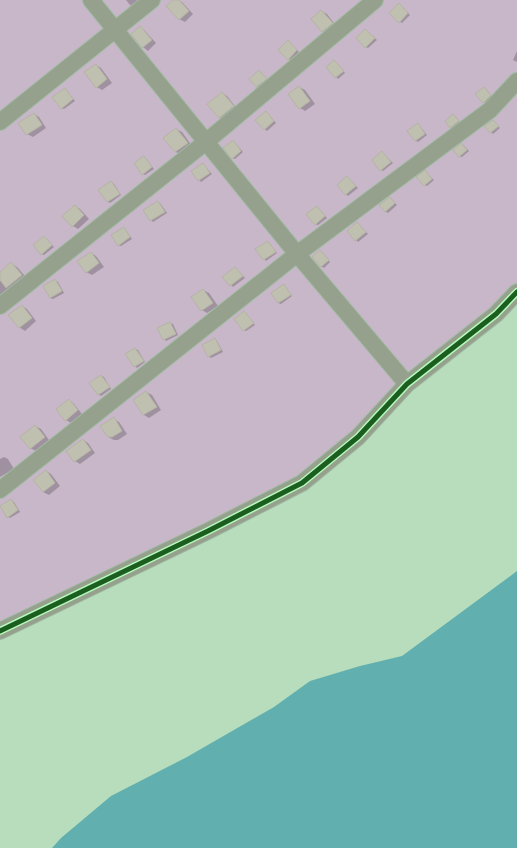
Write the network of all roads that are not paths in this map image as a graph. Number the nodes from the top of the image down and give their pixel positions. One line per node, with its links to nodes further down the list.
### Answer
1 (92, 0): 4 (street)
2 (152, 0): 4 (street)
3 (376, 0): 7 (street)
4 (116, 30): 6 (street); 7 (street)
5 (517, 81): 8 (street)
6 (0, 122)
7 (207, 141): 8 (street); 10 (street)
8 (297, 254): 11 (street); 12 (street)
9 (517, 292): 11 (street)
10 (0, 306)
11 (407, 384): 13 (street)
12 (0, 490)
13 (0, 631)

